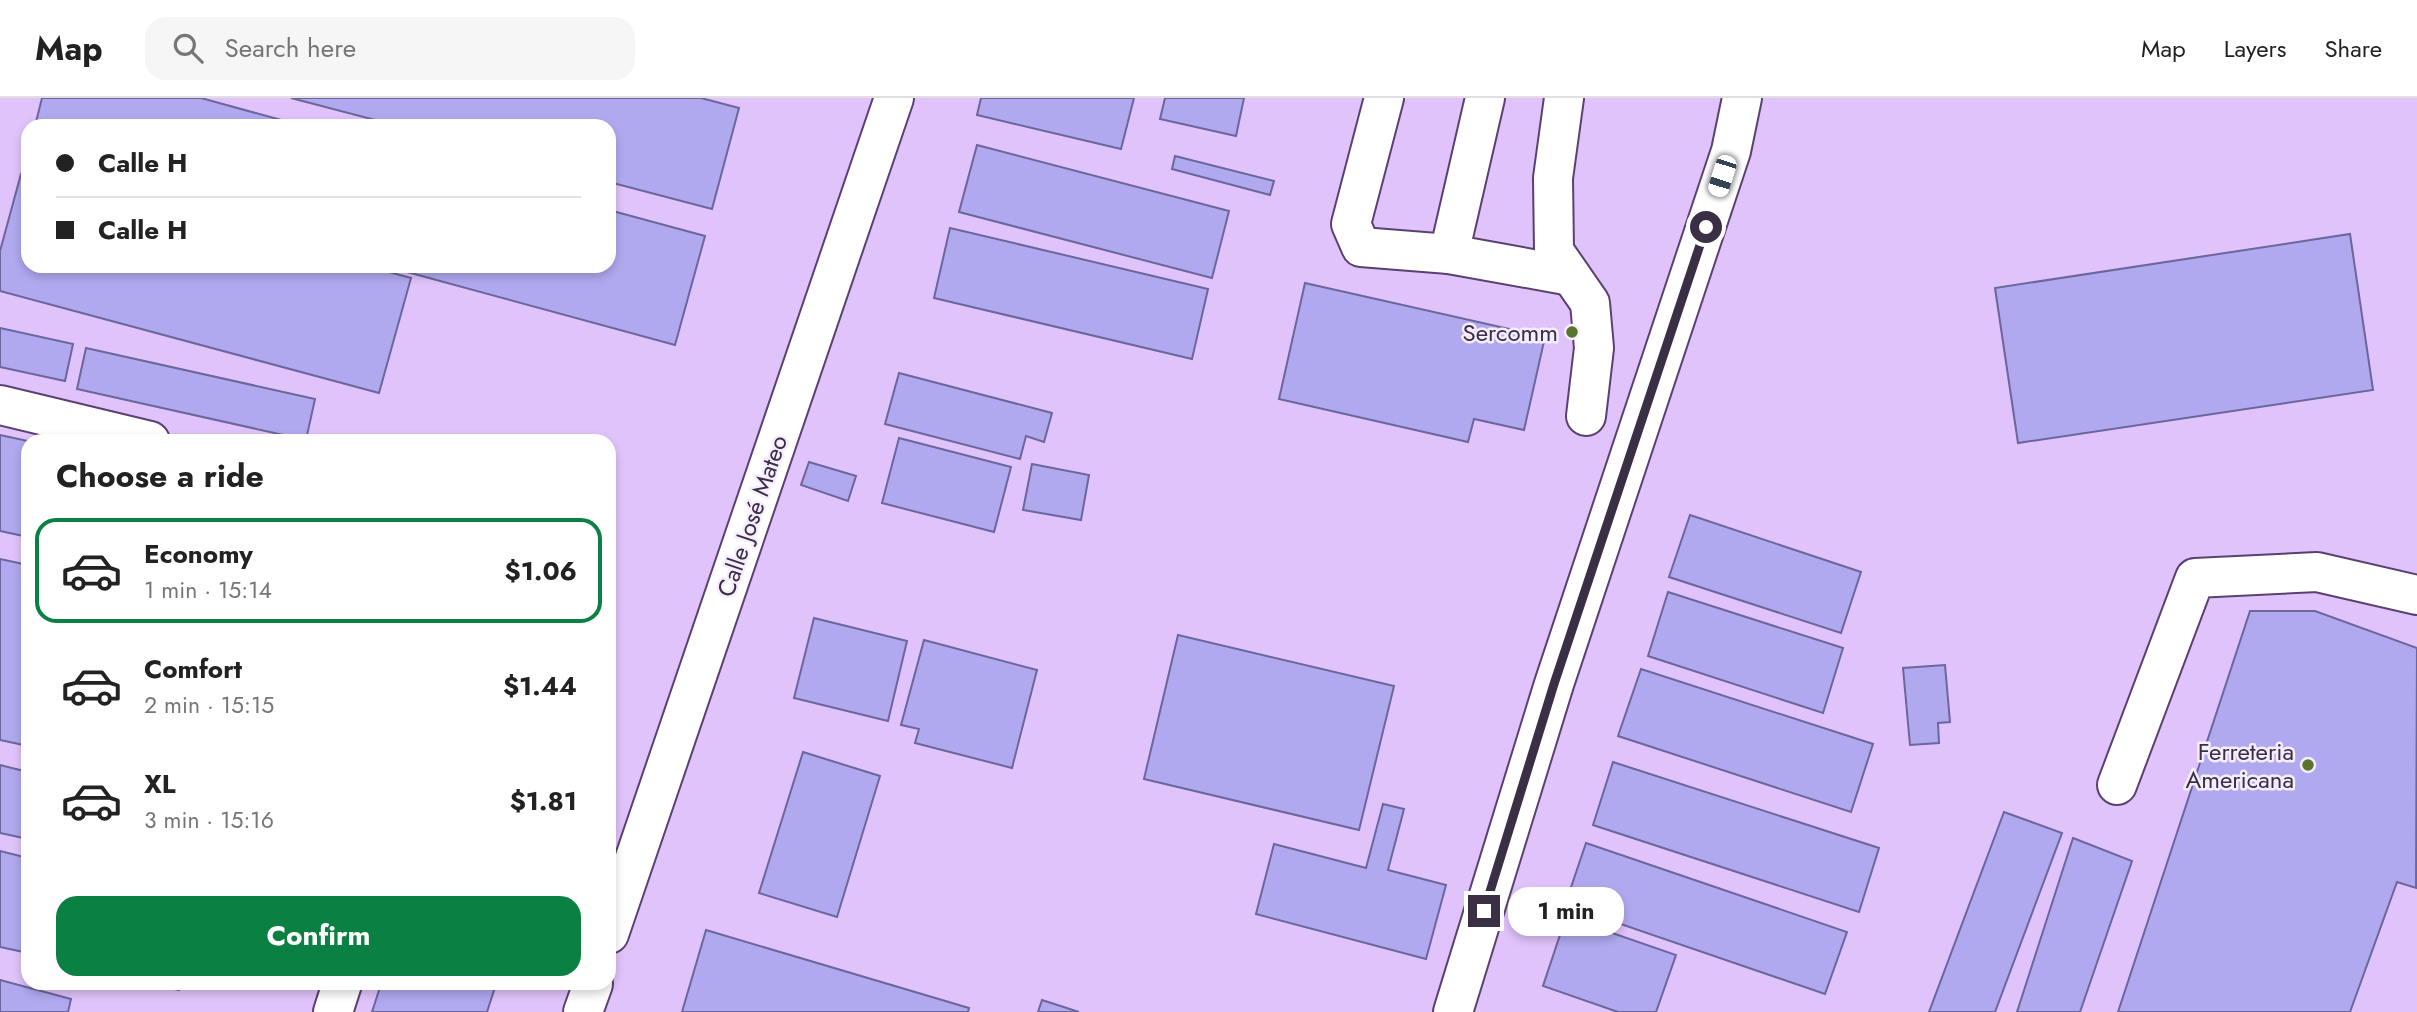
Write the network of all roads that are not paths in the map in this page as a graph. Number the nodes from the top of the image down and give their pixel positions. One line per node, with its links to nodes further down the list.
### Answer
1 (894, 98): 13 (street, Calle José Mateo)
2 (1384, 98): 6 (street)
3 (1485, 98): 6 (street)
4 (1564, 98): 7 (street)
5 (1742, 98): 18 (street)
6 (1450, 254): 7 (street)
7 (1572, 276): 9 (street)
8 (0, 405): 10 (street)
9 (1587, 416)
10 (121, 434)
11 (2417, 595): 12 (street)
12 (2117, 785)
13 (616, 913)
14 (340, 990): 16 (street)
15 (591, 990): 17 (street)
16 (333, 1012)
17 (583, 1012)
18 (1453, 1012)

